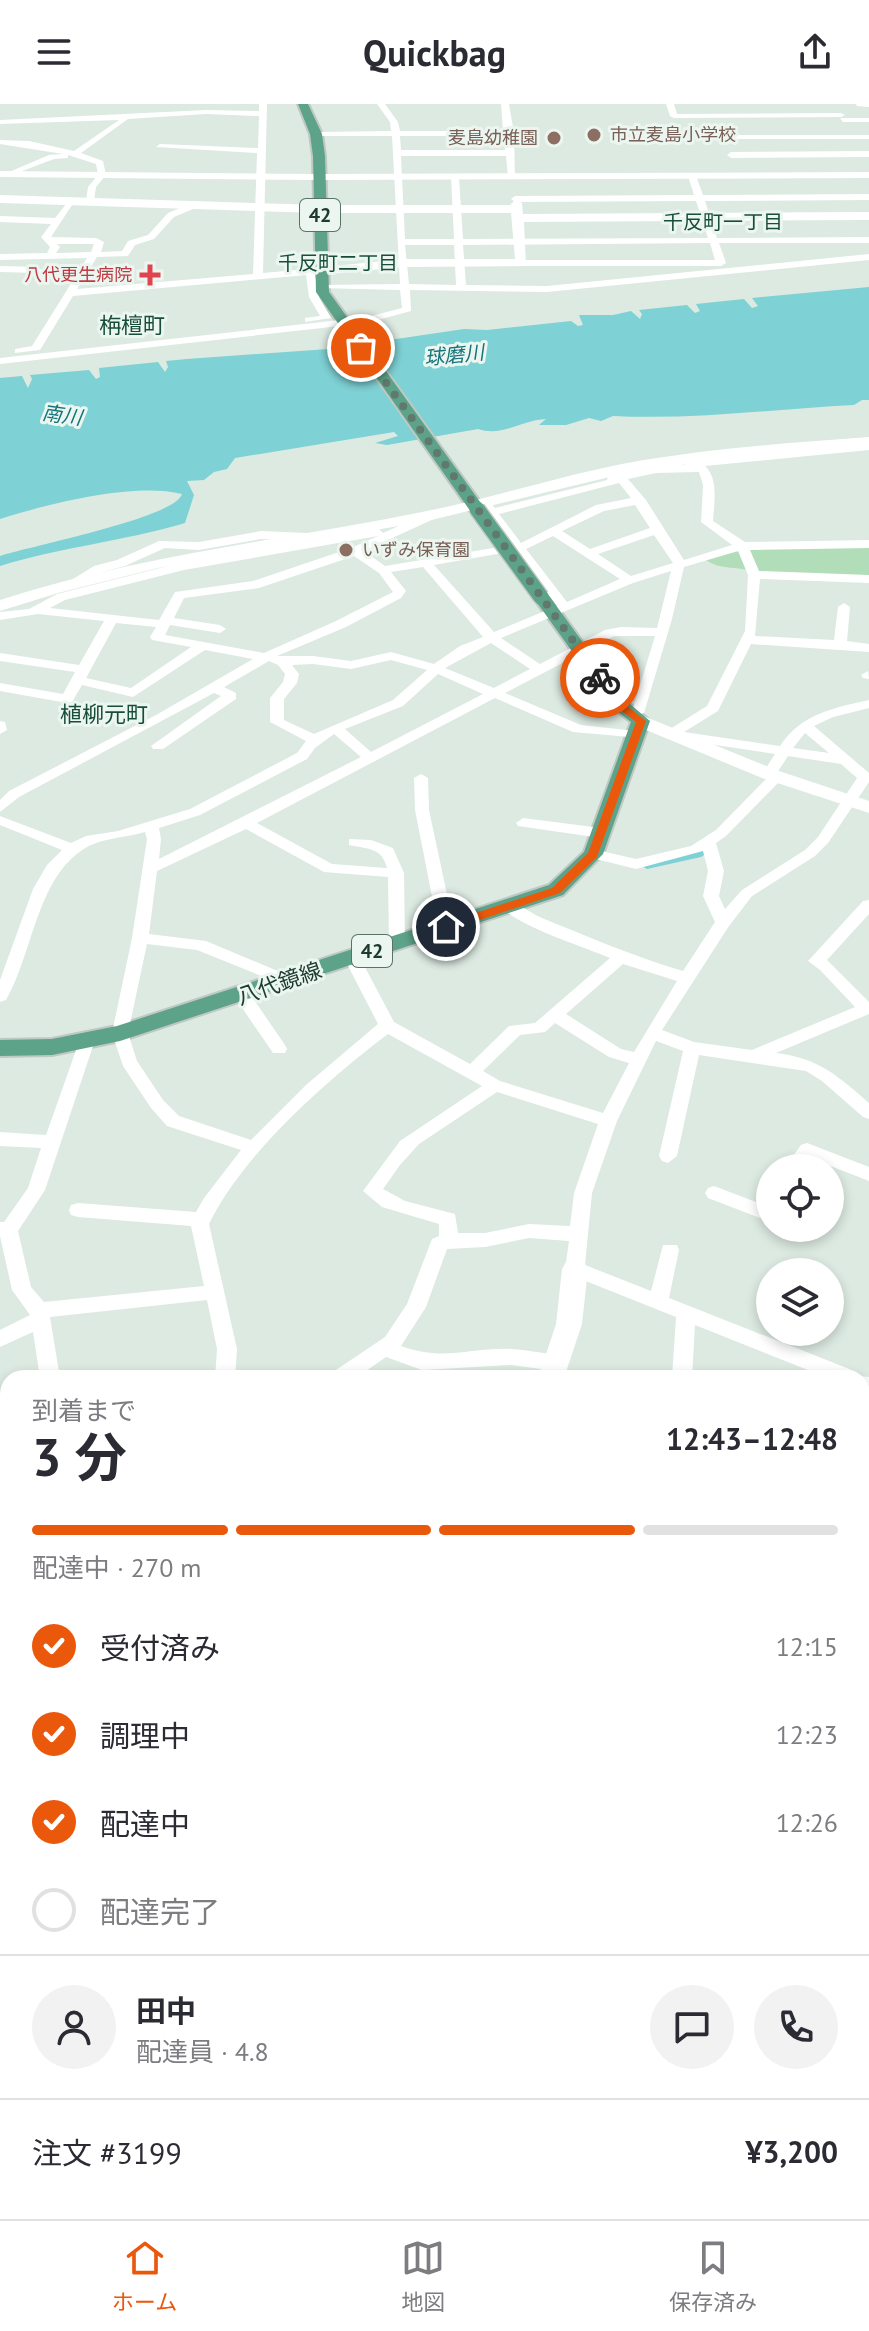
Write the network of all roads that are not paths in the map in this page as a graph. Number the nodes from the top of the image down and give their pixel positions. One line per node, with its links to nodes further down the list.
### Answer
1 (303, 104): 20 (main road, 42)
2 (381, 104): 18 (street)
3 (505, 104): 19 (street)
4 (670, 104): 12 (street)
5 (712, 104): 12 (street)
6 (758, 104): 13 (street)
7 (835, 104): 15 (street)
8 (860, 104): 9 (street)
9 (869, 105)
10 (396, 108): 18 (street)
11 (263, 109): 14 (street); 27 (street)
12 (716, 116): 13 (street); 22 (street)
13 (764, 116): 15 (street)
14 (126, 117): 17 (street); 30 (street)
15 (842, 118): 16 (street); 23 (street)
16 (869, 120)
17 (0, 122)
18 (394, 122): 21 (street)
19 (510, 133): 21 (street); 29 (street)
20 (316, 134): 21 (street); 39 (main road, 42)
21 (396, 134): 28 (street)
22 (724, 137): 23 (street); 32 (street)
23 (852, 137): 24 (street); 31 (street)
24 (869, 137)
25 (0, 142): 30 (street)
26 (160, 147): 27 (street)
27 (261, 151): 36 (street)
28 (397, 153): 29 (street); 40 (street)
29 (511, 153): 42 (street)
30 (76, 154): 34 (street); 35 (street)
31 (865, 154): 32 (street); 33 (street)
32 (731, 155): 38 (street)
33 (869, 172): 38 (street)
34 (6, 174): 35 (street)
35 (102, 175): 36 (street); 47 (street)
36 (260, 176): 39 (street); 49 (street)
37 (692, 176): 38 (street); 42 (street); 44 (street)
38 (739, 176)
39 (320, 177): 40 (street); 51 (main road, 42)
40 (399, 177): 41 (street); 50 (street)
41 (455, 177): 42 (street); 52 (street)
42 (512, 177): 53 (street)
43 (869, 197): 44 (street)
44 (699, 198): 53 (street); 55 (street)
45 (0, 199): 46 (street)
46 (73, 201): 47 (street); 58 (street)
47 (90, 201): 48 (street)
48 (197, 204): 49 (street); 67 (street)
49 (259, 205): 51 (street); 79 (street)
50 (400, 208): 51 (street); 52 (street); 66 (street)
51 (320, 209): 78 (main road, 42)
52 (457, 209): 53 (street); 63 (street)
53 (516, 209): 56 (street); 64 (street)
54 (869, 216): 55 (street)
55 (706, 217): 56 (street); 59 (street)
56 (654, 218): 65 (street)
57 (0, 219): 58 (street)
58 (56, 221): 62 (street)
59 (714, 240): 60 (street); 65 (street); 75 (street)
60 (796, 240): 61 (street); 71 (street)
61 (869, 240)
62 (47, 241): 67 (street); 68 (street)
63 (459, 241): 64 (street); 66 (street); 73 (street)
64 (520, 241): 65 (street); 74 (street)
65 (661, 241)
66 (400, 242): 72 (street)
67 (95, 253): 68 (street); 84 (street)
68 (51, 254): 69 (street)
69 (0, 257)
70 (869, 257): 71 (street)
71 (806, 262): 75 (street)
72 (402, 263): 73 (street); 78 (street); 82 (street)
73 (460, 263): 74 (street); 83 (street)
74 (525, 264): 75 (street); 81 (street)
75 (725, 267): 81 (street)
76 (0, 269): 77 (street)
77 (37, 270)
78 (315, 272): 79 (street); 80 (main road, 42); 86 (street)
79 (258, 277): 84 (street)
80 (321, 286): 82 (street); 85 (main road, 42)
81 (535, 287): 83 (street)
82 (405, 288): 83 (street); 85 (street)
83 (461, 288)
84 (70, 293): 87 (street)
85 (343, 323): 88 (street); 96 (main road, 42)
86 (108, 343): 87 (street); 88 (street)
87 (36, 348): 88 (street); 89 (street)
88 (71, 352): 90 (street)
89 (0, 353)
90 (0, 361)
91 (869, 444): 92 (street); 94 (street)
92 (672, 467): 93 (street); 103 (street)
93 (621, 477): 94 (street); 95 (street); 96 (street)
94 (572, 482): 96 (street)
95 (640, 500): 99 (street); 100 (street)
96 (479, 505): 97 (street); 104 (street); 114 (main road, 42, bridge)
97 (432, 515): 98 (street); 101 (street)
98 (402, 528): 105 (street); 113 (street)
99 (657, 530): 106 (street); 107 (street)
100 (555, 532): 104 (street); 106 (street)
101 (309, 537): 113 (street); 113 (street)
102 (869, 544): 103 (street)
103 (742, 546): 107 (street); 110 (street)
104 (518, 547): 108 (street); 114 (street)
105 (355, 551): 109 (street); 120 (street)
106 (590, 553): 112 (street)
107 (679, 562): 112 (street); 122 (street)
108 (426, 563): 109 (street); 123 (street)
109 (383, 570): 130 (street)
110 (754, 575): 111 (street); 124 (street)
111 (869, 579)
112 (629, 580): 114 (street)
113 (69, 590): 115 (street); 117 (street); 118 (street)
114 (552, 605): 123 (street); 128 (main road, 42)
115 (0, 606)
116 (844, 607): 126 (street)
117 (37, 610): 118 (street); 119 (street)
118 (0, 615)
119 (112, 618): 120 (street); 134 (street)
120 (165, 622): 121 (street); 125 (street)
121 (220, 629)
122 (662, 632): 128 (street); 139 (street)
123 (490, 638): 132 (street); 133 (street)
124 (747, 640): 126 (street); 142 (street)
125 (205, 644): 130 (street); 134 (street)
126 (840, 644): 127 (street)
127 (869, 648)
128 (577, 650): 133 (street); 139 (main road, 42)
129 (0, 657): 134 (street)
130 (266, 657): 131 (street); 136 (street)
131 (283, 662): 132 (street); 143 (street)
132 (435, 668): 137 (street); 141 (street)
133 (541, 670): 137 (street)
134 (82, 675): 135 (street)
135 (0, 687)
136 (214, 687): 144 (street); 152 (street)
137 (498, 694): 139 (street); 146 (street)
138 (869, 704): 140 (street)
139 (635, 723): 142 (street); 157 (main road, 八代鏡線 / 42)
140 (805, 726): 145 (street); 147 (street)
141 (336, 729): 143 (street); 146 (street)
142 (669, 734): 145 (street); 148 (street)
143 (315, 740): 156 (street)
144 (158, 746)
145 (787, 749): 147 (street); 148 (street)
146 (371, 759): 154 (street)
147 (846, 761): 150 (street)
148 (772, 776): 151 (street); 159 (street)
149 (421, 778): 167 (street)
150 (867, 779): 151 (street)
151 (860, 804): 166 (street)
152 (0, 808)
153 (0, 820): 160 (street)
154 (246, 823): 162 (street); 163 (street)
155 (523, 823): 157 (street)
156 (151, 826): 160 (street); 162 (street)
157 (601, 833): 161 (main road, 八代鏡線 / 42)
158 (354, 842): 163 (street)
159 (708, 843): 161 (street); 166 (street)
160 (72, 849): 172 (street)
161 (593, 854): 165 (main road, 八代鏡線 / 42)
162 (149, 869): 168 (street)
163 (396, 873): 169 (street)
164 (869, 905): 177 (street)
165 (508, 906): 167 (main road, 八代鏡線 / 42); 170 (street)
166 (723, 922): 173 (street)
167 (446, 927): 169 (main road, 八代鏡線 / 42)
168 (140, 938): 174 (street); 180 (street)
169 (397, 943): 171 (main road, 八代鏡線 / 42)
170 (622, 956): 173 (street); 178 (street)
171 (352, 958): 174 (main road, 八代鏡線 / 42); 179 (street)
172 (7, 968): 176 (street)
173 (687, 978): 181 (street)
174 (286, 981): 175 (main road, 八代鏡線 / 42)
175 (242, 995): 180 (main road, 八代鏡線 / 42); 185 (street)
176 (0, 996)
177 (868, 1008): 186 (street)
178 (555, 1015): 187 (street); 188 (street)
179 (387, 1026): 188 (street); 194 (street)
180 (120, 1033): 182 (main road, 八代鏡線 / 42); 194 (street)
181 (652, 1033): 184 (street); 187 (street)
182 (87, 1040): 183 (main road, 八代鏡線 / 42); 193 (street)
183 (0, 1048)
184 (692, 1048): 186 (street); 195 (street)
185 (279, 1049)
186 (750, 1057): 190 (street)
187 (637, 1059): 191 (street)
188 (471, 1073): 189 (street)
189 (494, 1085): 191 (street); 204 (street)
190 (869, 1113)
191 (608, 1121): 203 (street)
192 (0, 1139): 193 (street)
193 (52, 1142): 202 (street)
194 (255, 1148): 201 (street)
195 (668, 1156)
196 (844, 1164): 197 (street)
197 (869, 1174)
198 (714, 1193): 199 (street)
199 (756, 1209)
200 (78, 1210): 201 (street)
201 (202, 1220): 207 (street)
202 (5, 1230): 210 (street)
203 (578, 1234): 204 (street); 206 (street)
204 (449, 1240): 212 (street)
205 (670, 1250): 208 (street)
206 (575, 1269): 208 (street); 216 (street)
207 (215, 1292): 210 (street); 214 (street)
208 (658, 1302): 209 (street)
209 (686, 1313): 217 (street); 218 (street)
210 (39, 1314): 211 (street); 213 (street)
211 (0, 1339)
212 (384, 1348): 215 (street); 216 (street)
213 (49, 1370)
214 (226, 1370)
215 (352, 1370)
216 (554, 1370)
217 (682, 1370)
218 (830, 1370)

